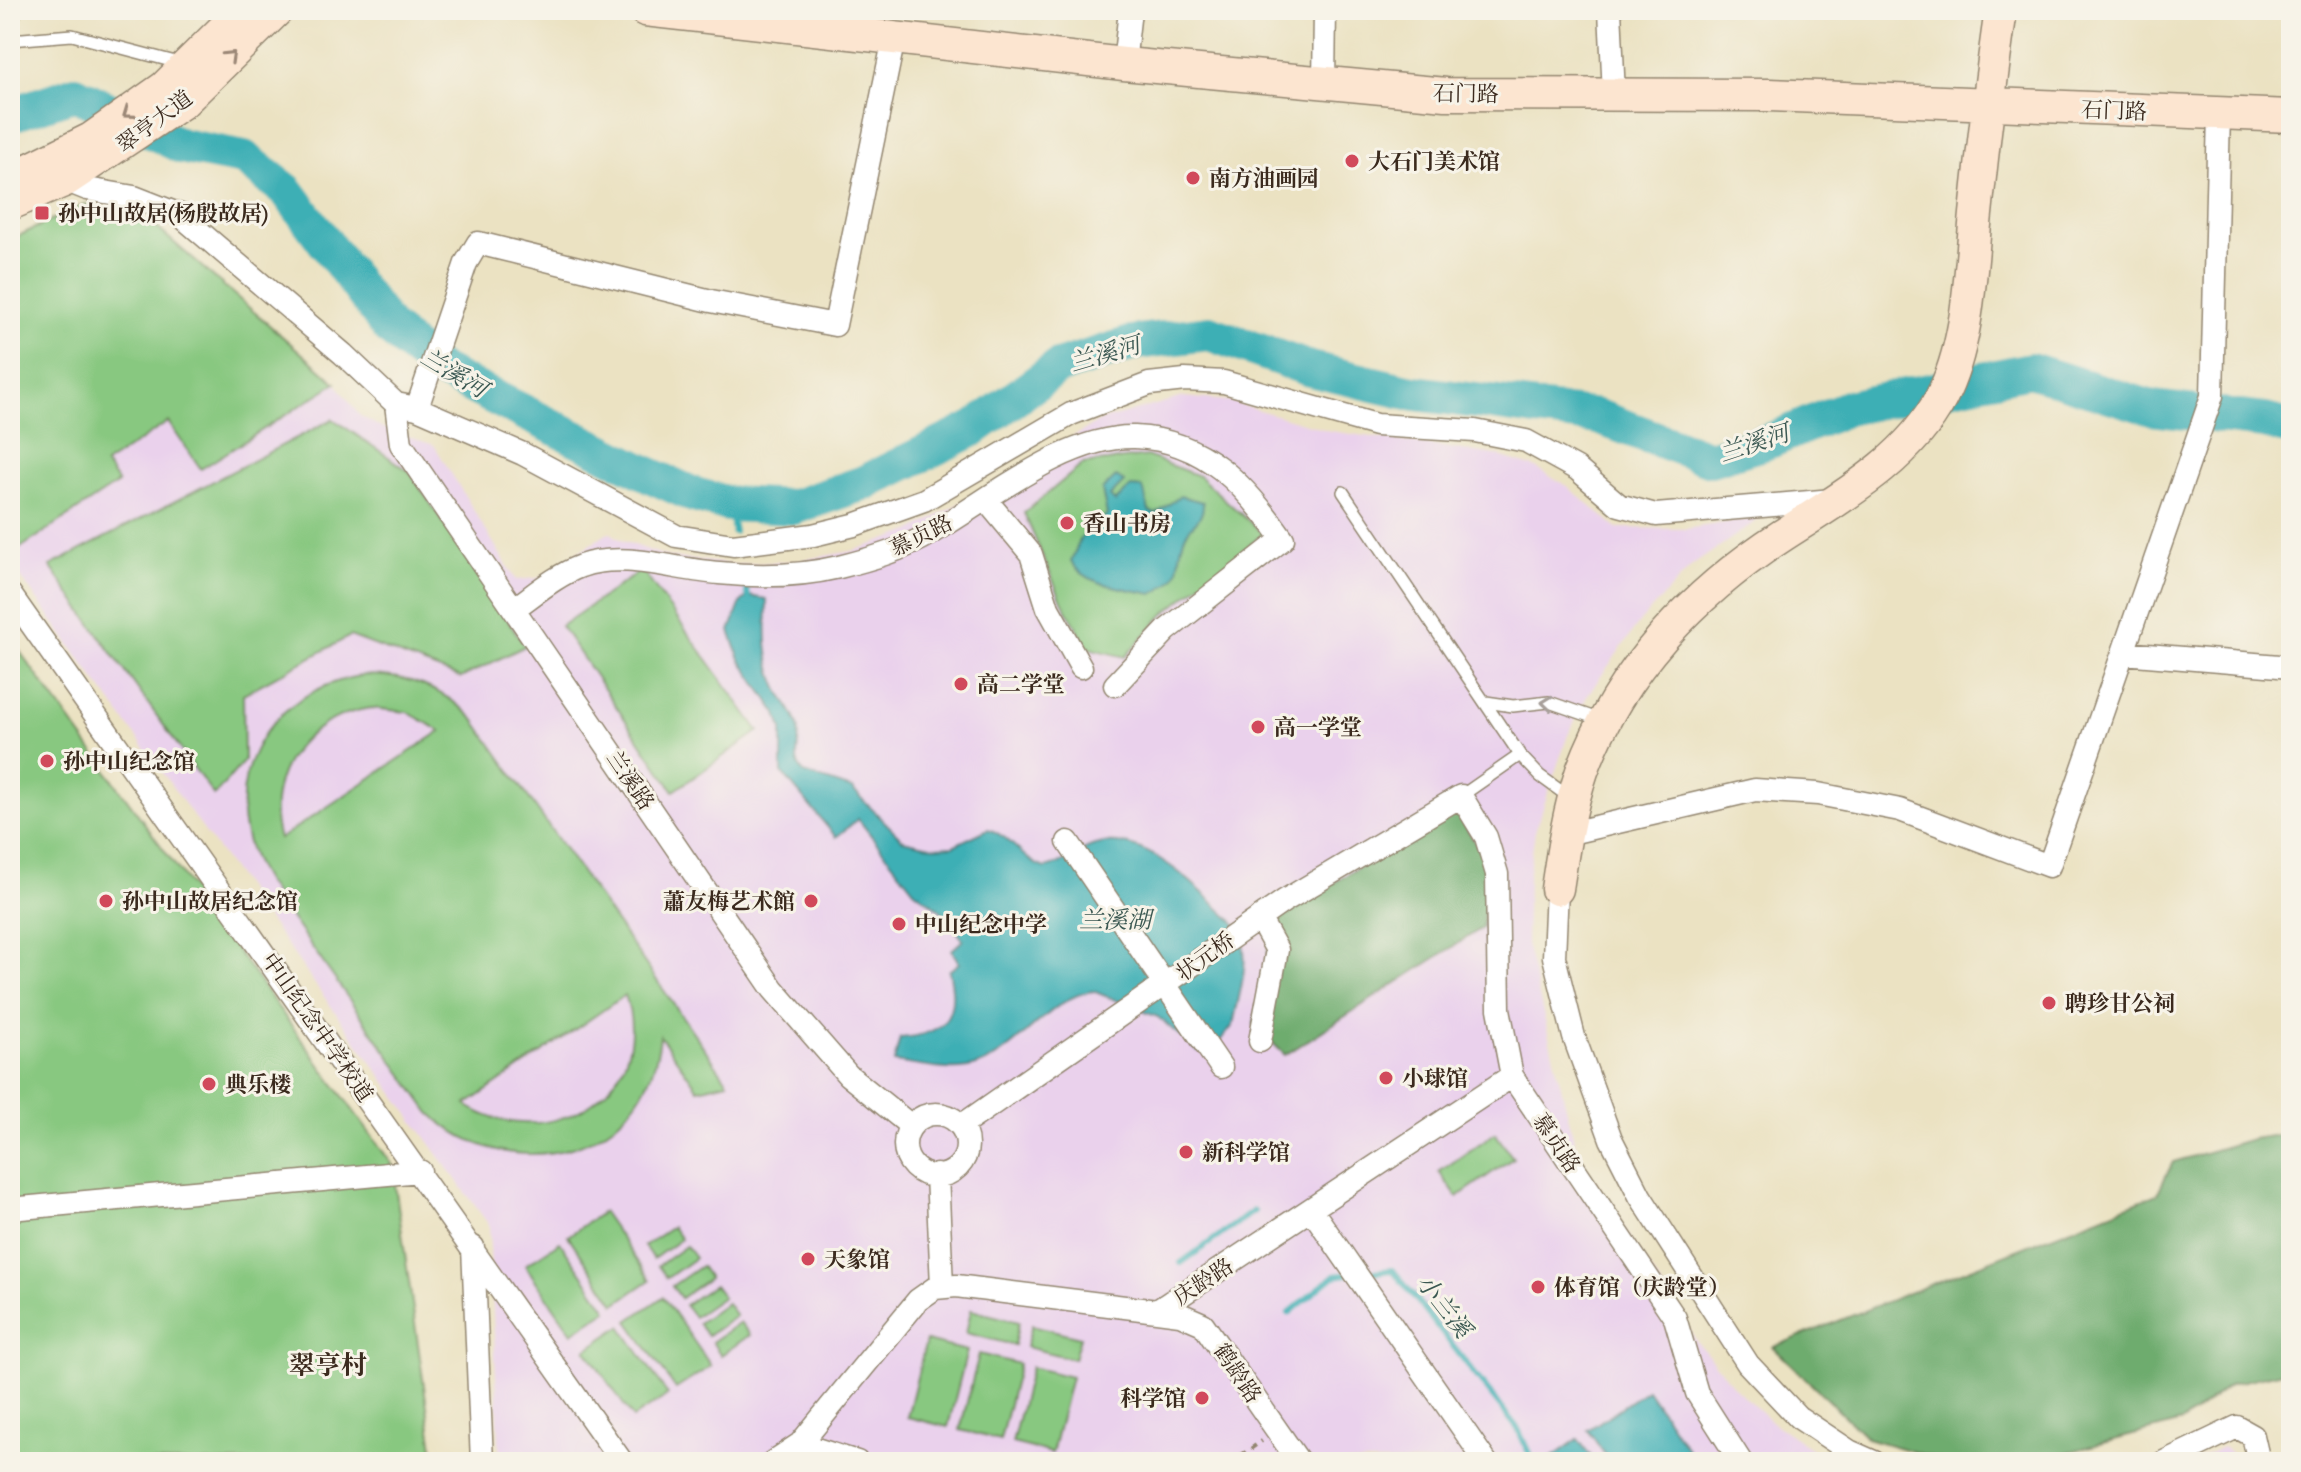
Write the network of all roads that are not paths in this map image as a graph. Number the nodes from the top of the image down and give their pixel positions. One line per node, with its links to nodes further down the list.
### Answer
1 (17, 10): 10 (lane)
2 (243, 10): 15 (street, 翠亨大道)
3 (277, 10): 15 (street, 翠亨大道, one-way to 3)
4 (645, 10): 9 (street, 石门路)
5 (1130, 10): 13 (street)
6 (1325, 10): 14 (street)
7 (1610, 10): 16 (street)
8 (2001, 10): 17 (street)
9 (852, 22): 11 (street, 石门路)
10 (10, 24)
11 (894, 38): 13 (street, 石门路); 24 (street)
12 (10, 40): 15 (lane)
13 (1124, 64): 14 (street, 石门路)
14 (1324, 84): 16 (street, 石门路)
15 (178, 85): 20 (street, 翠亨大道)
16 (1614, 95): 17 (street, 石门路)
17 (1987, 106): 18 (street, 石门路); 27 (street)
18 (2219, 114): 19 (street, 石门路); 30 (street)
19 (2291, 116)
20 (101, 146): 21 (street, 翠亨大道); 22 (street, 翠亨大道)
21 (22, 174): 22 (street)
22 (66, 180): 23 (street, 翠亨大道); 24 (street)
23 (10, 204)
24 (410, 406): 27 (street); 29 (street, 兰溪路)
25 (1343, 492): 34 (lane)
26 (986, 500): 29 (street, 慕贞路); 31 (street); 33 (street, 慕贞路)
27 (1838, 500): 35 (street)
28 (10, 594): 49 (street, 中山纪念中学校道)
29 (515, 608): 47 (street, 兰溪路)
30 (2123, 653): 32 (street); 39 (street)
31 (1081, 667)
32 (2291, 667)
33 (1115, 685)
34 (1486, 702): 35 (lane, one-way to 34); 36 (lane)
35 (1605, 721): 38 (street)
36 (1520, 755): 37 (lane); 38 (lane)
37 (1461, 796): 42 (street, 状元桥); 46 (street, 慕贞路)
38 (1573, 799): 39 (street)
39 (1566, 834): 41 (street)
40 (1070, 844): 43 (street, 状元桥)
41 (1557, 889): 64 (street)
42 (1252, 922): 43 (street, 状元桥); 44 (street)
43 (1165, 984): 45 (street, 状元桥); 48 (street, 状元桥)
44 (1260, 1041)
45 (1217, 1060)
46 (1512, 1076): 52 (street, 庆龄路); 63 (street, 慕贞路)
47 (911, 1126): 48 (street); 50 (street)
48 (961, 1126): 50 (street)
49 (420, 1171): 51 (street); 53 (street, 中山纪念中学校道)
50 (937, 1175): 54 (street)
51 (10, 1209)
52 (1311, 1209): 55 (street, 庆龄路); 62 (street)
53 (473, 1247): 57 (street); 58 (street, 中山纪念中学校道)
54 (942, 1286): 55 (street, 庆龄路); 56 (street)
55 (1157, 1311): 61 (street, 鹤龄路)
56 (800, 1444): 59 (street); 60 (street)
57 (482, 1462)
58 (622, 1462)
59 (773, 1462)
60 (857, 1462)
61 (1299, 1462)
62 (1486, 1462)
63 (1741, 1462)
64 (1874, 1462)
65 (2164, 1462): 66 (street)
66 (2259, 1462)

